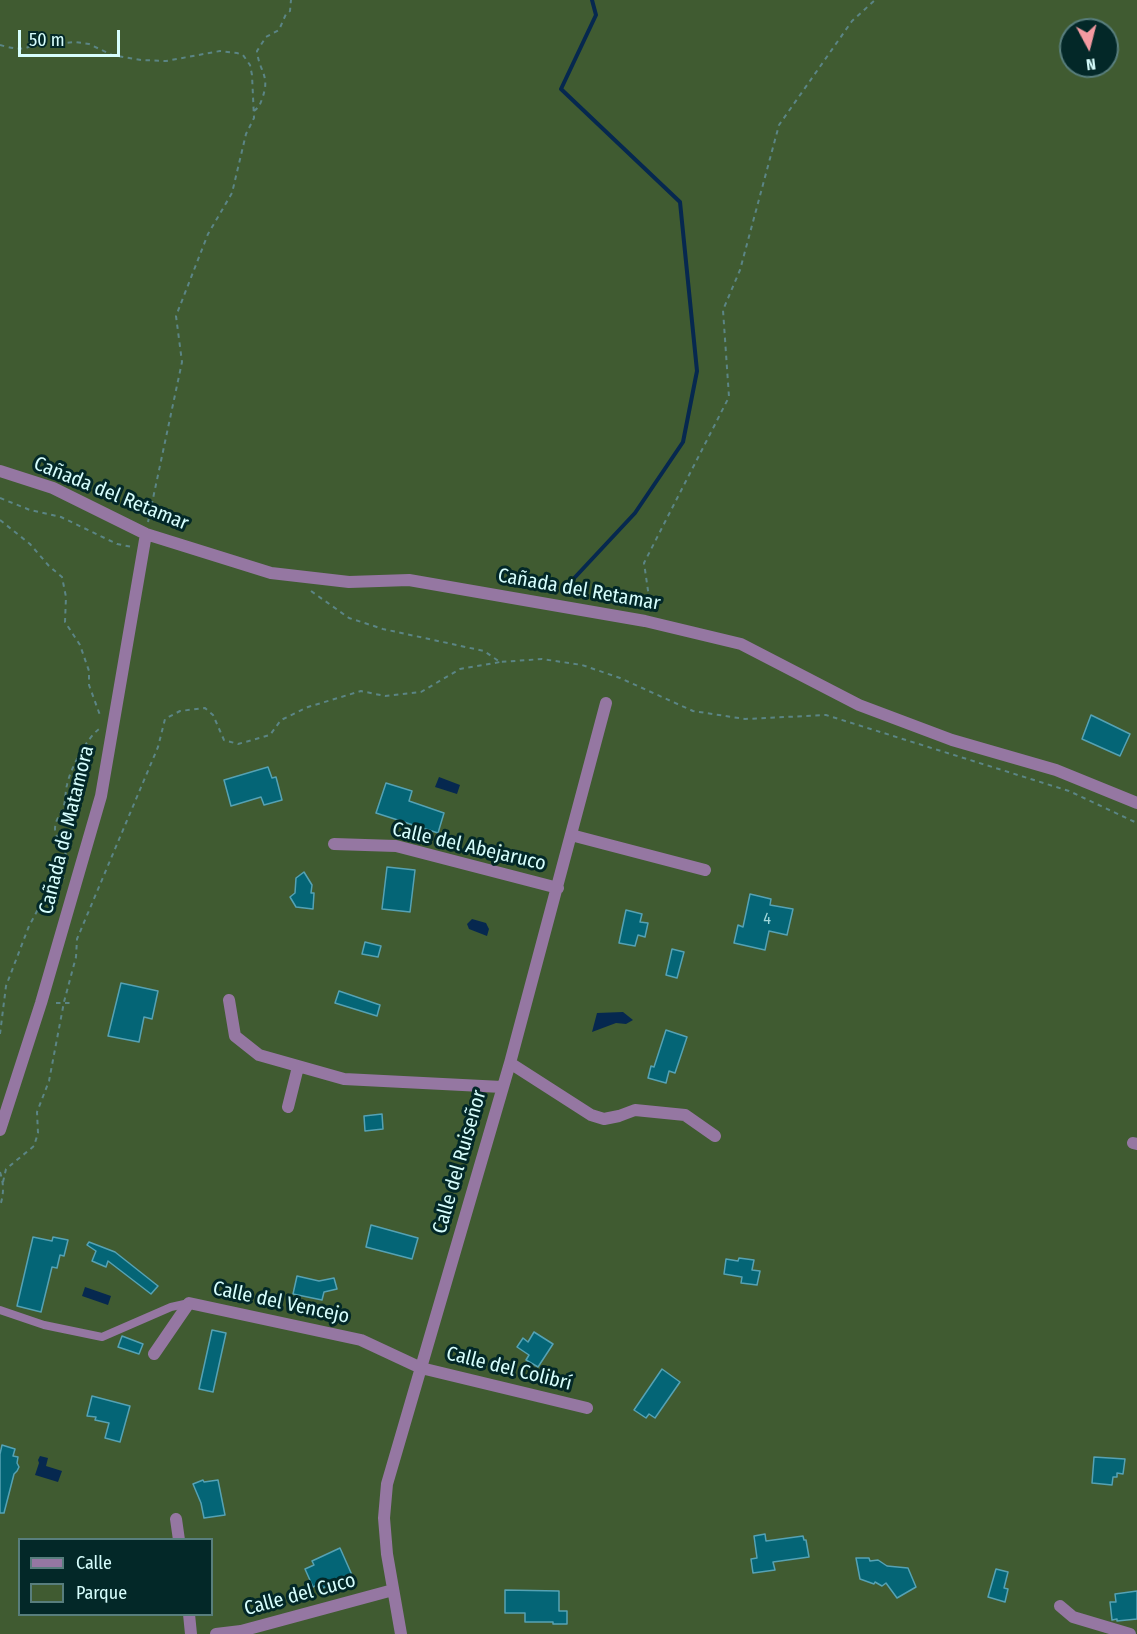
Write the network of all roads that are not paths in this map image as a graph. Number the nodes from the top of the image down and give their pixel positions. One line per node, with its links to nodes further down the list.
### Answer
1 (0, 471): 2 (street, Cañada del Retamar)
2 (146, 534): 4 (street, Cañada del Retamar); 14 (street, Cañada de Matamora)
3 (606, 703): 5 (street, Calle del Ruiseñor)
4 (1137, 803)
5 (572, 835): 7 (street); 8 (street, Calle del Ruiseñor)
6 (334, 844): 8 (street, Calle del Abejaruco)
7 (705, 870)
8 (558, 888): 10 (street, Calle del Ruiseñor)
9 (229, 1000): 11 (street)
10 (510, 1063): 12 (street, Calle del Ruiseñor); 15 (street)
11 (298, 1067): 12 (street); 13 (street)
12 (502, 1088): 19 (street, Calle del Ruiseñor)
13 (288, 1107)
14 (0, 1130)
15 (715, 1136)
16 (189, 1303): 17 (lane); 18 (street, Calle del Vencejo); 19 (street, Calle del Vencejo)
17 (0, 1310)
18 (154, 1354)
19 (421, 1368): 20 (street, Calle del Colibrí); 23 (street, Calle del Ruiseñor)
20 (587, 1408)
21 (176, 1520): 22 (street)
22 (179, 1538)
23 (393, 1590): 27 (street, Calle del Cuco); 28 (street, Calle del Ruiseñor)
24 (1060, 1606): 29 (street)
25 (189, 1616): 26 (street)
26 (191, 1634)
27 (216, 1634)
28 (401, 1634)
29 (1130, 1634)

